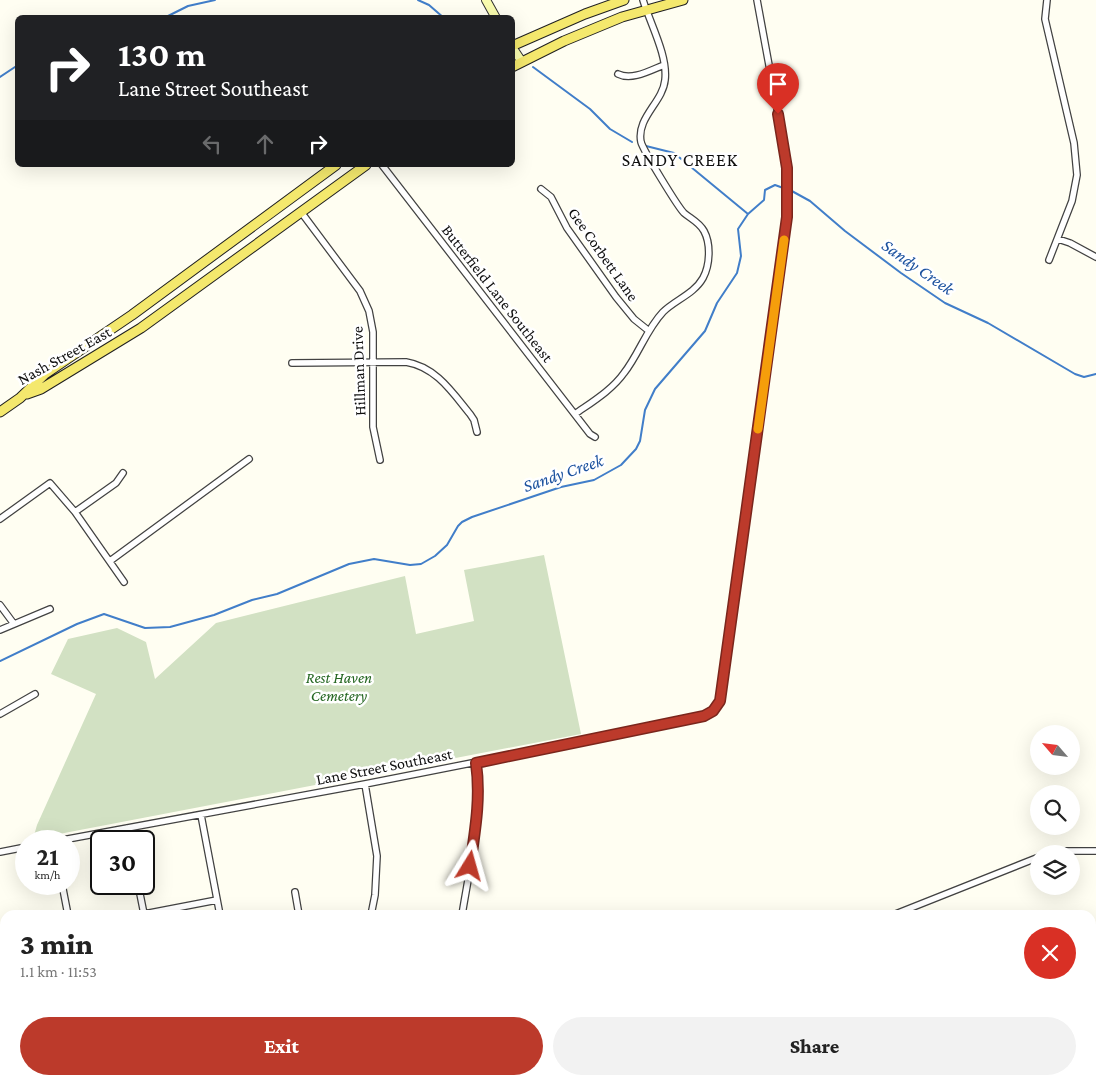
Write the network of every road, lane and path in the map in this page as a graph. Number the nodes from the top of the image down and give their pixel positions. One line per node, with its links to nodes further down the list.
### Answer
1 (486, 0): 8 (street)
2 (624, 0): 9 (main road)
3 (643, 0): 7 (street)
4 (683, 0): 7 (main road)
5 (757, 0): 44 (street, Lane Street Southeast)
6 (1047, 0): 20 (street)
7 (646, 10): 11 (main road); 12 (street)
8 (494, 15)
9 (515, 45)
10 (515, 51): 11 (street)
11 (522, 62): 13 (main road)
12 (664, 65): 14 (street); 23 (street)
13 (515, 66)
14 (618, 74)
15 (333, 167): 26 (main road, Nash Street East)
16 (363, 167): 19 (main road, Nash Street East)
17 (384, 167): 28 (street, Butterfield Lane Southeast)
18 (541, 189): 23 (street, Gee Corbett Lane)
19 (301, 212): 25 (street, Hillman Drive); 26 (main road, Nash Street East)
20 (1058, 239): 21 (street); 22 (street)
21 (1096, 257)
22 (1049, 260)
23 (649, 331): 28 (street)
24 (292, 363): 25 (street)
25 (373, 363): 29 (street); 32 (street, Hillman Drive)
26 (20, 398): 27 (main road)
27 (0, 412)
28 (575, 414): 30 (street, Butterfield Lane Southeast)
29 (478, 432)
30 (595, 437)
31 (249, 459): 36 (street)
32 (380, 460)
33 (123, 472): 34 (street)
34 (75, 512): 35 (street); 36 (street)
35 (0, 519)
36 (110, 562): 37 (street)
37 (124, 582)
38 (0, 605): 40 (street)
39 (50, 609): 40 (street)
40 (14, 624): 41 (street)
41 (0, 630)
42 (34, 694): 43 (street)
43 (0, 714)
44 (476, 763): 45 (street, Lane Street Southeast); 64 (street)
45 (365, 784): 46 (street, Lane Street Southeast); 63 (street)
46 (201, 815): 47 (street, Lane Street Southeast); 57 (street)
47 (128, 828): 48 (street, Lane Street Southeast)
48 (80, 837)
49 (15, 849): 51 (street)
50 (1080, 851): 52 (street)
51 (0, 852)
52 (1096, 852)
53 (1030, 861): 65 (street)
54 (296, 892): 62 (street)
55 (64, 895): 58 (street)
56 (139, 895): 59 (street)
57 (217, 900): 60 (street); 61 (street)
58 (67, 910)
59 (141, 910)
60 (163, 910)
61 (219, 910)
62 (298, 910)
63 (372, 910)
64 (463, 910)
65 (906, 910)

